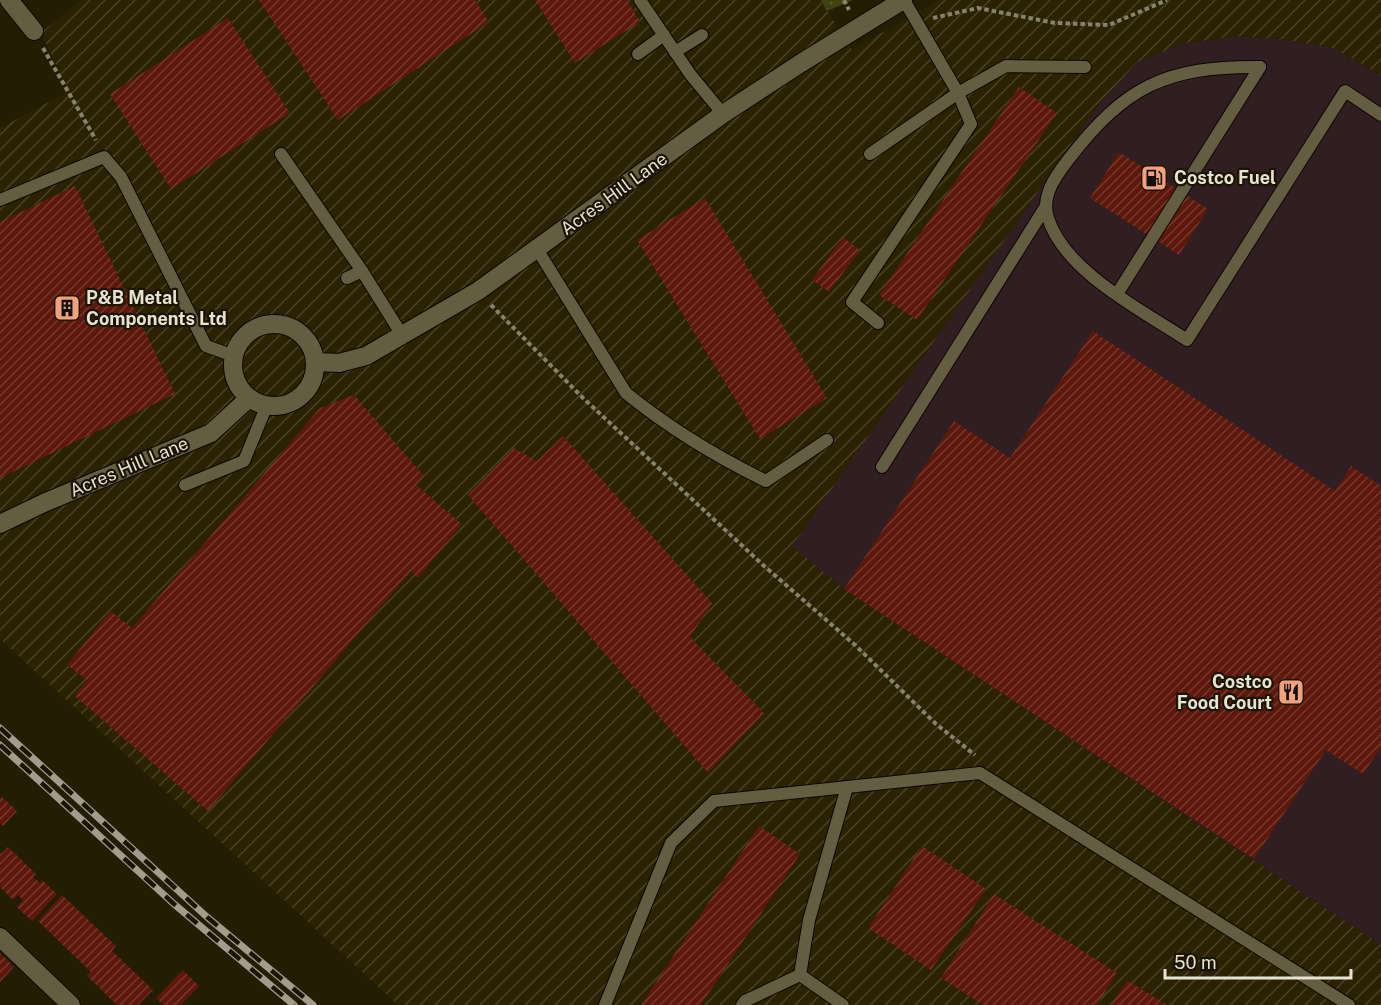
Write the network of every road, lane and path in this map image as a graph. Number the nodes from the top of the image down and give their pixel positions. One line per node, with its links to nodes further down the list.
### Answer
1 (9, 0): 6 (street)
2 (640, 0): 7 (lane)
3 (904, 0): 5 (lane); 13 (street, Acres Hill Lane)
4 (1167, 0): 5 (path)
5 (916, 21): 12 (lane)
6 (34, 31): 17 (path)
7 (664, 35): 9 (lane); 10 (lane)
8 (702, 35): 9 (lane)
9 (675, 52): 13 (lane)
10 (638, 54)
11 (1085, 67): 12 (lane)
12 (958, 93): 16 (lane); 25 (lane)
13 (723, 114): 20 (street, Acres Hill Lane)
14 (1381, 115): 24 (lane)
15 (281, 154): 21 (lane)
16 (870, 154)
17 (104, 157): 18 (lane); 27 (lane)
18 (0, 200)
19 (1046, 206): 24 (lane); 24 (lane); 32 (lane)
20 (537, 249): 23 (street, Acres Hill Lane); 31 (lane)
21 (362, 271): 22 (lane); 26 (lane)
22 (347, 278)
23 (478, 291): 26 (street, Acres Hill Lane); 35 (path)
24 (1117, 294)
25 (878, 323)
26 (402, 335): 28 (street, Acres Hill Lane)
27 (234, 356): 28 (street); 29 (street)
28 (315, 362): 30 (street)
29 (249, 398): 30 (street); 34 (street, Acres Hill Lane)
30 (267, 405): 33 (lane)
31 (827, 440)
32 (882, 467)
33 (184, 485)
34 (0, 524)
35 (980, 758)
36 (847, 787): 38 (lane); 40 (lane); 43 (lane)
37 (0, 937): 39 (street)
38 (800, 975): 41 (lane); 42 (lane)
39 (70, 1005)
40 (605, 1005)
41 (742, 1005)
42 (843, 1005)
43 (1348, 1005)

